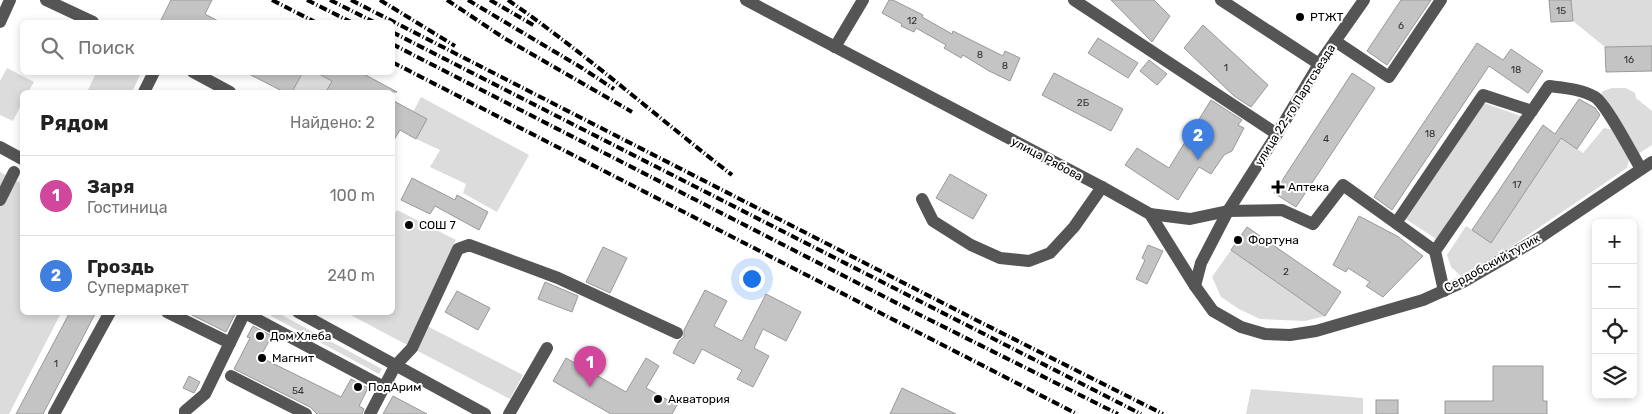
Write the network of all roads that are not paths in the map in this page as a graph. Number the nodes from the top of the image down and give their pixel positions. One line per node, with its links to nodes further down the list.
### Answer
1 (10, 0): 10 (street)
2 (46, 0): 9 (street)
3 (746, 0): 12 (street, улица Рябова)
4 (864, 0): 12 (street)
5 (1074, 0): 19 (street)
6 (1221, 0): 13 (street)
7 (1364, 0): 11 (street, улица 22-го Партсъезда)
8 (1442, 0): 11 (street)
9 (89, 20)
10 (0, 22)
11 (1335, 41): 13 (street, улица 22-го Партсъезда)
12 (835, 47): 24 (street, улица Рябова)
13 (1319, 64): 19 (street, улица 22-го Партсъезда)
14 (152, 75): 16 (street)
15 (209, 76): 17 (street)
16 (145, 90)
17 (227, 90)
18 (1532, 111): 22 (street); 29 (street); 30 (street)
19 (1277, 134): 27 (street, улица 22-го Партсъезда)
20 (0, 148): 21 (street)
21 (20, 158)
22 (1647, 166): 32 (street, Сердобский тупик)
23 (14, 172): 26 (street)
24 (1102, 187): 25 (street); 28 (street, улица Рябова)
25 (922, 199)
26 (0, 200)
27 (1228, 211): 28 (street); 29 (street); 31 (street, улица 22-го Партсъезда)
28 (1150, 214): 31 (street, улица Рябова)
29 (1396, 222): 30 (street)
30 (1435, 251): 32 (street)
31 (1194, 286): 38 (street, улица Рябова)
32 (1444, 291): 38 (street, Сердобский тупик)
33 (108, 315): 45 (street)
34 (173, 315): 40 (street)
35 (244, 315): 40 (street)
36 (249, 315): 44 (street)
37 (303, 315): 42 (street)
38 (1316, 330)
39 (677, 333): 42 (street)
40 (230, 343): 46 (street)
41 (547, 348): 50 (street)
42 (396, 366): 44 (street); 49 (street)
43 (232, 376): 47 (street)
44 (384, 387): 48 (street)
45 (54, 414)
46 (185, 414)
47 (306, 414)
48 (370, 414)
49 (485, 414)
50 (509, 414)

